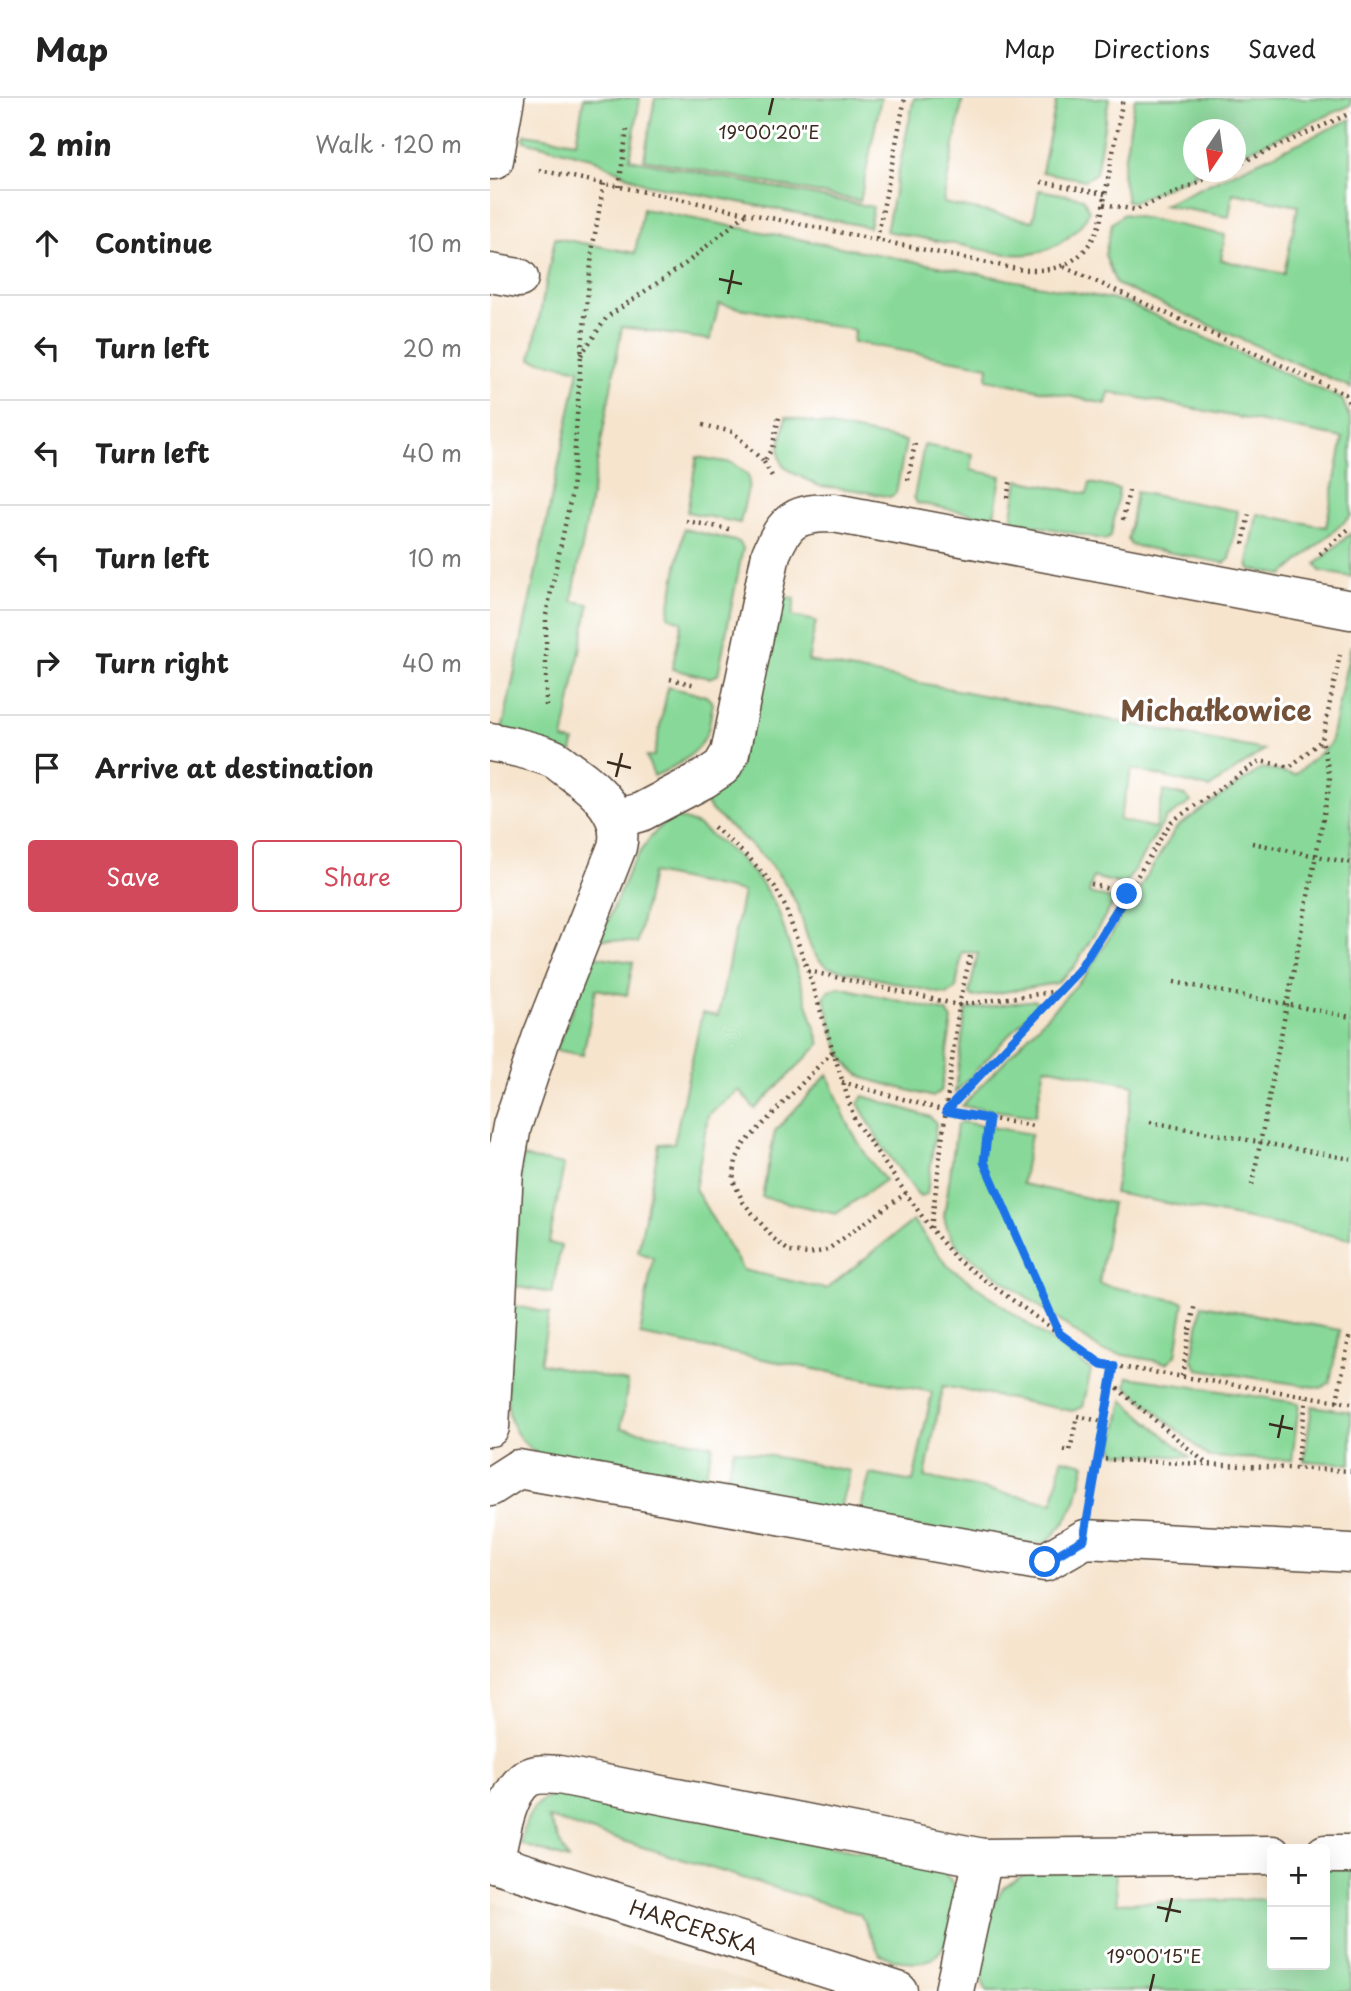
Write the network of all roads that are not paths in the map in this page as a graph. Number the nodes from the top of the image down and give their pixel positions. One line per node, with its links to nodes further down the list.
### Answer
1 (505, 98): 2 (street)
2 (492, 160)
3 (1350, 610): 5 (street)
4 (490, 742): 5 (street)
5 (616, 819): 6 (street)
6 (496, 1187): 7 (street)
7 (490, 1429): 8 (street)
8 (504, 1478): 9 (street)
9 (1351, 1553)
10 (1330, 1854): 11 (street)
11 (1351, 1854)
12 (1267, 1855): 13 (street)
13 (983, 1858): 14 (street); 16 (street)
14 (492, 1862): 15 (street, HARCERSKA)
15 (898, 1991)
16 (954, 1991)

